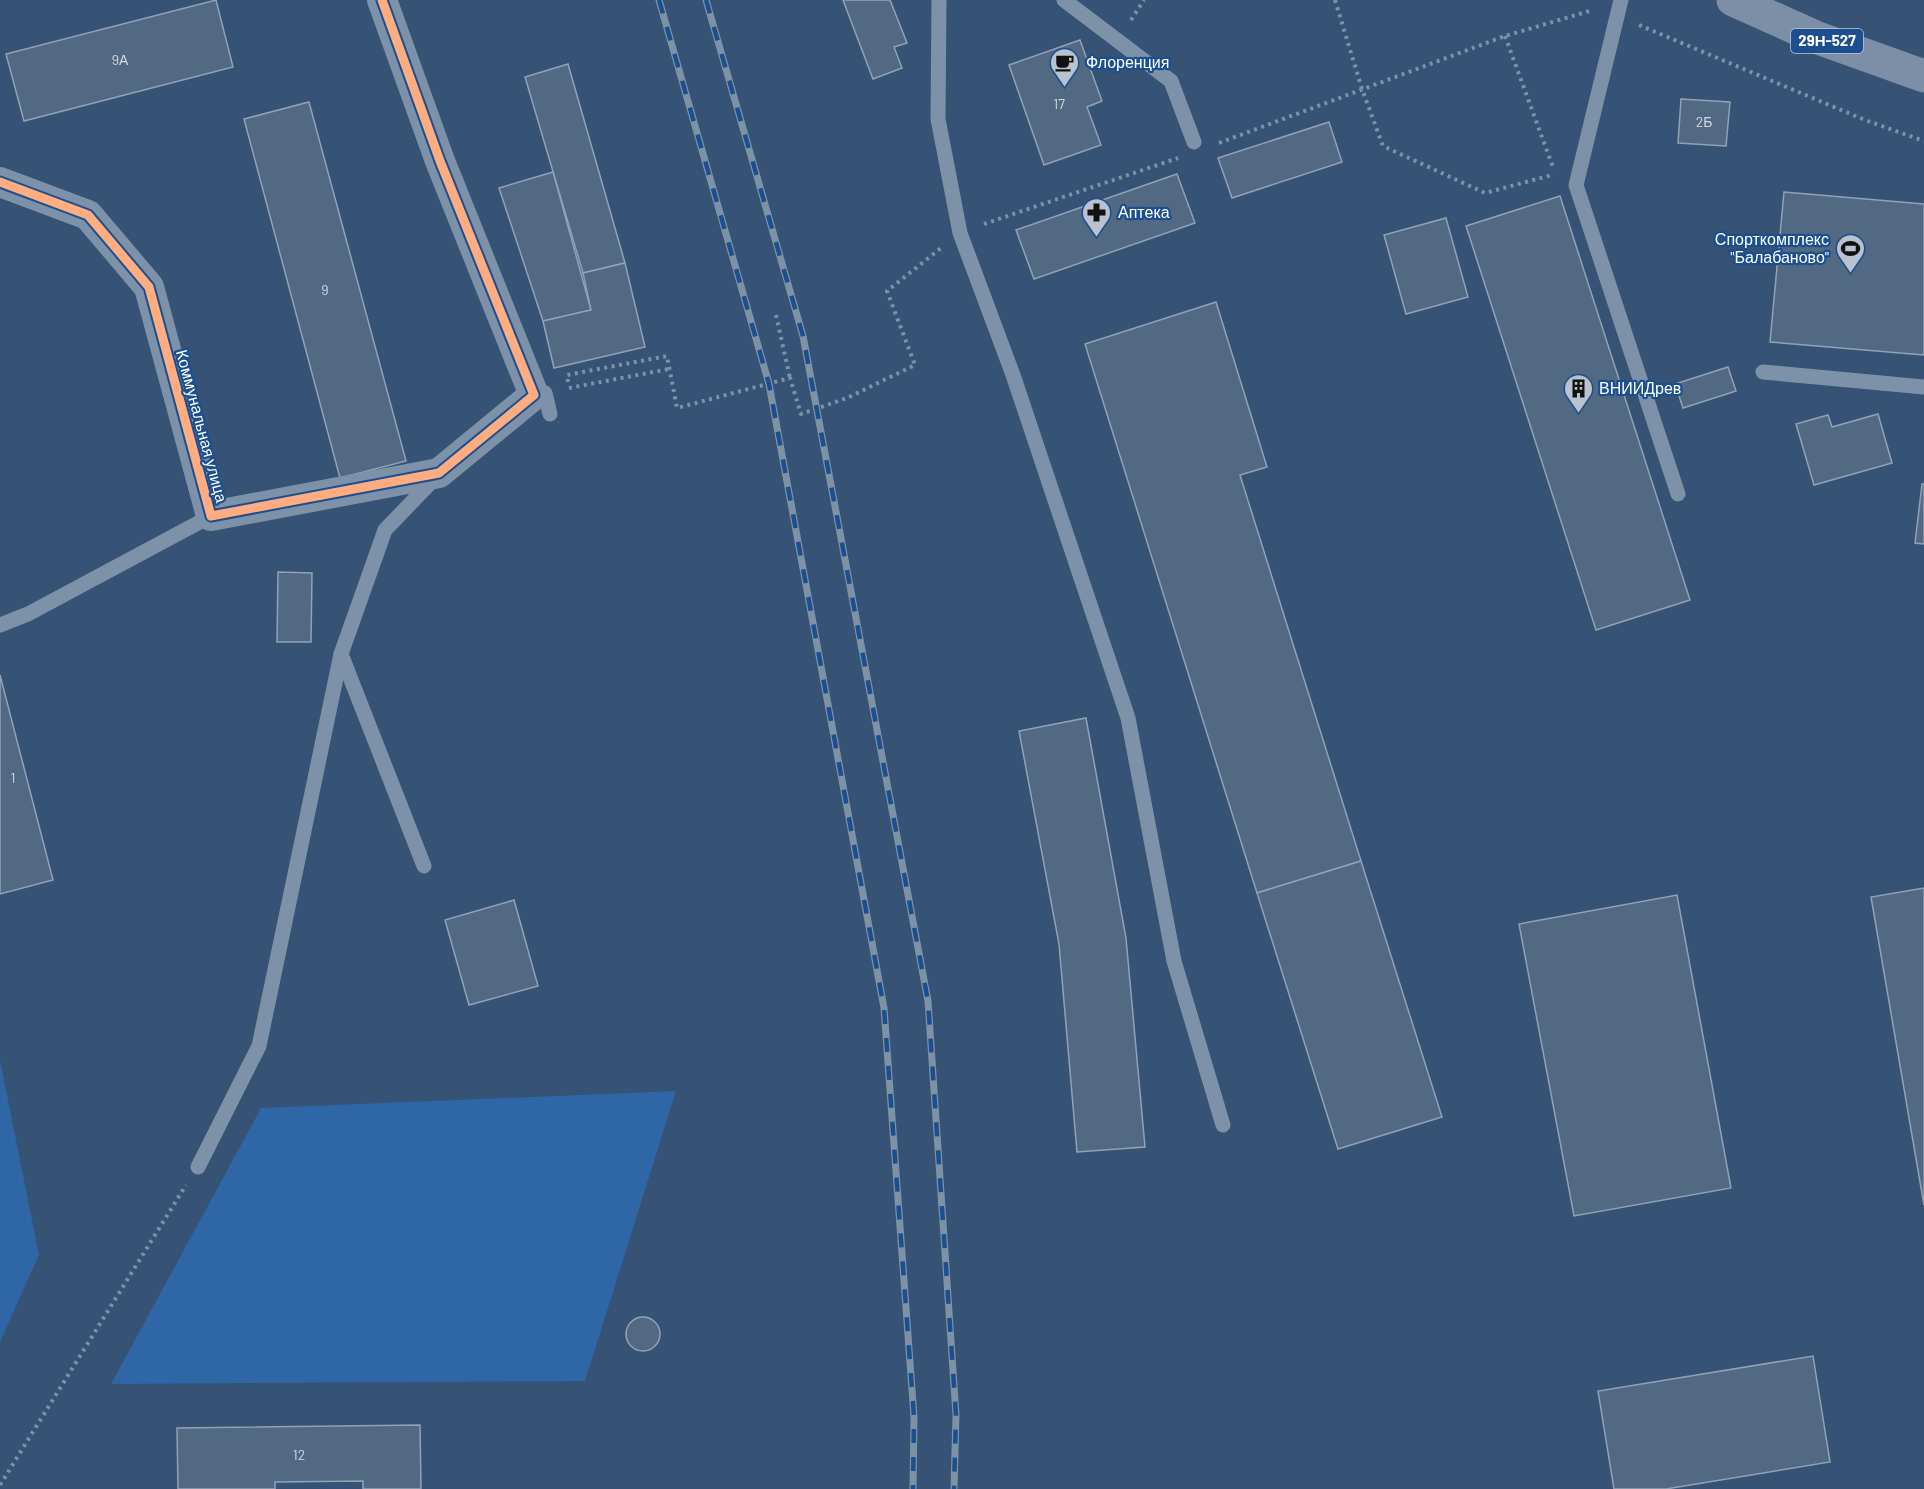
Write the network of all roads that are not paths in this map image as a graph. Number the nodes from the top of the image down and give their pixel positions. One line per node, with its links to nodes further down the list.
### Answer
1 (382, 0): 11 (street, Коммунальная улица)
2 (939, 0): 17 (lane)
3 (1064, 0): 7 (lane)
4 (1621, 0): 12 (lane)
5 (1733, 0): 6 (main road, 29Н-527)
6 (1924, 76)
7 (1194, 142)
8 (0, 182): 13 (street, Коммунальная улица)
9 (1763, 372): 10 (lane)
10 (1924, 387)
11 (439, 474): 13 (street, Коммунальная улица); 15 (lane)
12 (1678, 494)
13 (211, 516): 14 (lane)
14 (0, 625)
15 (341, 654): 16 (lane); 18 (lane)
16 (424, 866)
17 (1223, 1125)
18 (198, 1167)

